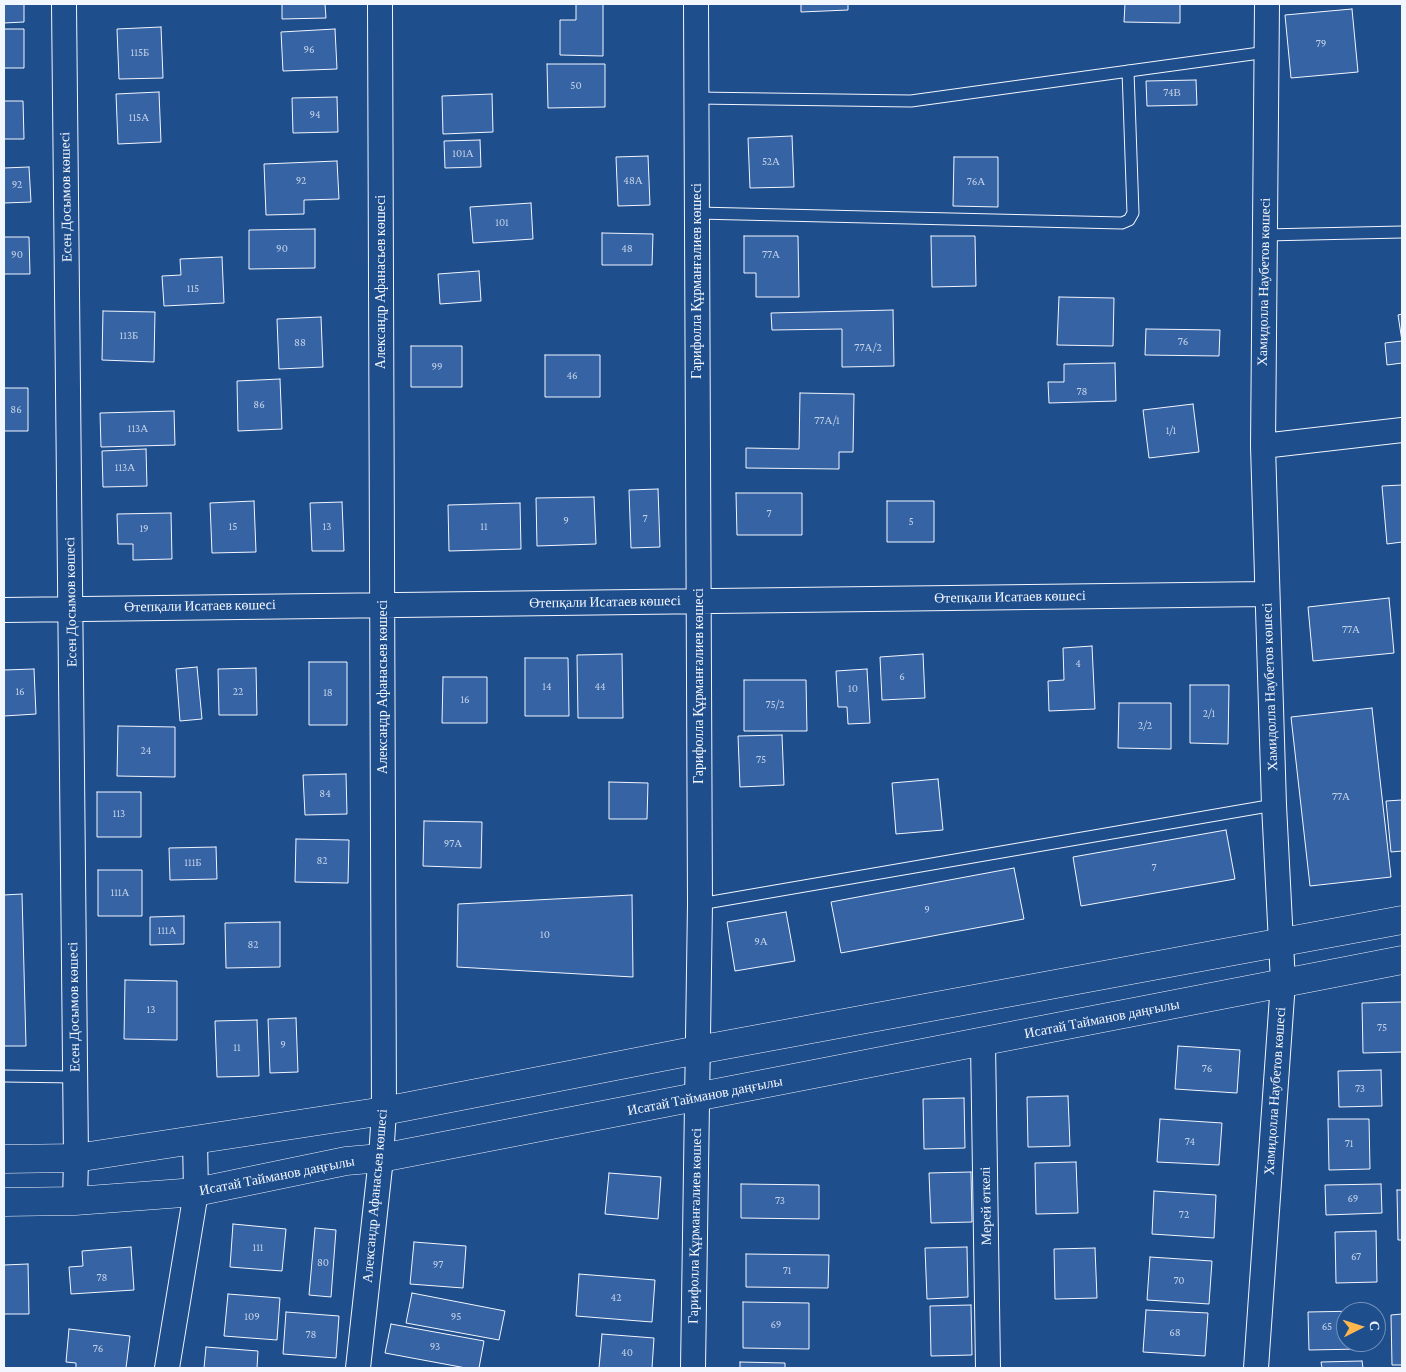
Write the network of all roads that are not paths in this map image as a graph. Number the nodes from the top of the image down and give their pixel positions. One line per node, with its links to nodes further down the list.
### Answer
1 (64, 4): 16 (street, Есен Досымов көшесі)
2 (380, 4): 15 (street, Александр Афанасьев көшесі)
3 (696, 4): 7 (street, Гарифолла Құрманғалиев көшесі)
4 (1267, 4): 5 (street, Хамидолла Наубетов көшесі)
5 (1267, 52): 6 (lane); 10 (street, Хамидолла Наубетов көшесі)
6 (1128, 71): 7 (lane); 8 (lane)
7 (697, 98): 8 (street, Гарифолла Құрманғалиев көшесі)
8 (697, 213): 14 (street, Гарифолла Құрманғалиев көшесі)
9 (1402, 232): 10 (lane)
10 (1265, 235): 12 (street, Хамидолла Наубетов көшесі)
11 (1402, 430): 12 (street)
12 (1263, 446): 13 (street, Хамидолла Наубетов көшесі)
13 (1266, 594): 14 (street, Өтепқали Исатаев көшесі); 18 (street, Хамидолла Наубетов көшесі)
14 (699, 600): 15 (street, Өтепқали Исатаев көшесі); 19 (street, Гарифолла Құрманғалиев көшесі)
15 (382, 604): 16 (street, Өтепқали Исатаев көшесі); 29 (street, Александр Афанасьев көшесі)
16 (71, 608): 17 (street, Өтепқали Исатаев көшесі); 27 (street, Есен Досымов көшесі)
17 (4, 610)
18 (1274, 805): 19 (lane); 21 (street, Хамидолла Наубетов көшесі)
19 (700, 904): 25 (street, Гарифолла Құрманғалиев көшесі)
20 (1402, 920): 21 (main road)
21 (1282, 942): 23 (street, Хамидолла Наубетов көшесі); 25 (main road)
22 (1402, 960): 23 (main road, Исатай Тайманов даңғылы)
23 (1282, 982): 24 (main road, Исатай Тайманов даңғылы); 41 (street, Хамидолла Наубетов көшесі)
24 (983, 1043): 28 (main road, Исатай Тайманов даңғылы); 40 (street, Мерей өткелі)
25 (698, 1050): 28 (street, Гарифолла Құрманғалиев көшесі); 29 (main road)
26 (4, 1076): 27 (lane)
27 (75, 1077): 31 (street, Есен Досымов көшесі)
28 (697, 1097): 32 (main road, Исатай Тайманов даңғылы); 39 (street, Гарифолла Құрманғалиев көшесі)
29 (384, 1111): 30 (main road); 32 (street, Александр Афанасьев көшесі)
30 (195, 1141): 31 (main road); 34 (street)
31 (76, 1158): 33 (main road); 35 (street, Есен Досымов көшесі)
32 (381, 1158): 34 (main road, Исатай Тайманов даңғылы); 38 (street, Александр Афанасьев көшесі)
33 (4, 1159)
34 (196, 1192): 35 (main road, Исатай Тайманов даңғылы); 37 (street)
35 (74, 1201): 36 (main road, Исатай Тайманов даңғылы)
36 (4, 1202)
37 (166, 1368)
38 (358, 1368)
39 (693, 1368)
40 (988, 1368)
41 (1256, 1368)

